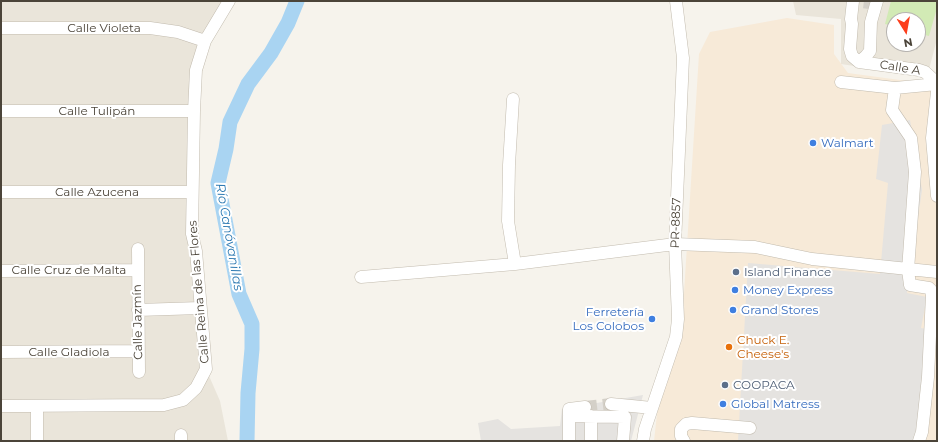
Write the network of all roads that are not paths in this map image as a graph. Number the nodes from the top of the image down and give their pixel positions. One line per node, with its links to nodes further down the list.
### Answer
1 (229, 1): 8 (street, Calle Reina de las Flores)
2 (676, 1): 20 (street, PR-8857)
3 (853, 1): 6 (street)
4 (859, 1): 6 (street)
5 (872, 10): 9 (street)
6 (852, 24): 9 (street)
7 (1, 28): 8 (street, Calle Violeta)
8 (204, 41): 16 (street, Calle Reina de las Flores)
9 (859, 62): 11 (street, Calle A)
10 (841, 82): 12 (street)
11 (937, 83): 12 (street)
12 (894, 88): 24 (street)
13 (937, 92): 19 (street)
14 (513, 99): 22 (street)
15 (1, 111): 16 (street, Calle Tulipán)
16 (194, 111): 18 (street, Calle Reina de las Flores)
17 (1, 192): 18 (street, Calle Azucena)
18 (192, 192): 28 (street, Calle Reina de las Flores)
19 (937, 196)
20 (674, 244): 22 (street); 24 (street); 36 (street, PR-8857)
21 (138, 249): 23 (street, Calle Jazmín)
22 (515, 264): 27 (street)
23 (137, 270): 25 (street, Calle Cruz de Malta); 29 (street, Calle Jazmín)
24 (908, 270): 26 (street); 46 (street)
25 (1, 271)
26 (937, 272)
27 (361, 277)
28 (200, 308): 29 (street); 35 (street, Calle Reina de las Flores)
29 (138, 310): 30 (street, Calle Jazmín)
30 (138, 351): 31 (street, Calle Gladiola); 32 (street, Calle Jazmín)
31 (1, 352)
32 (139, 372)
33 (611, 404): 37 (street)
34 (1, 406): 35 (street, Calle Reina de las Flores)
35 (37, 406): 40 (street)
36 (652, 408): 37 (street); 44 (street, PR-8857)
37 (625, 411): 38 (street); 43 (street)
38 (588, 412): 41 (street); 42 (street)
39 (750, 428): 45 (street)
40 (37, 441)
41 (569, 441)
42 (591, 441)
43 (623, 441)
44 (643, 441)
45 (684, 441)
46 (919, 441)

